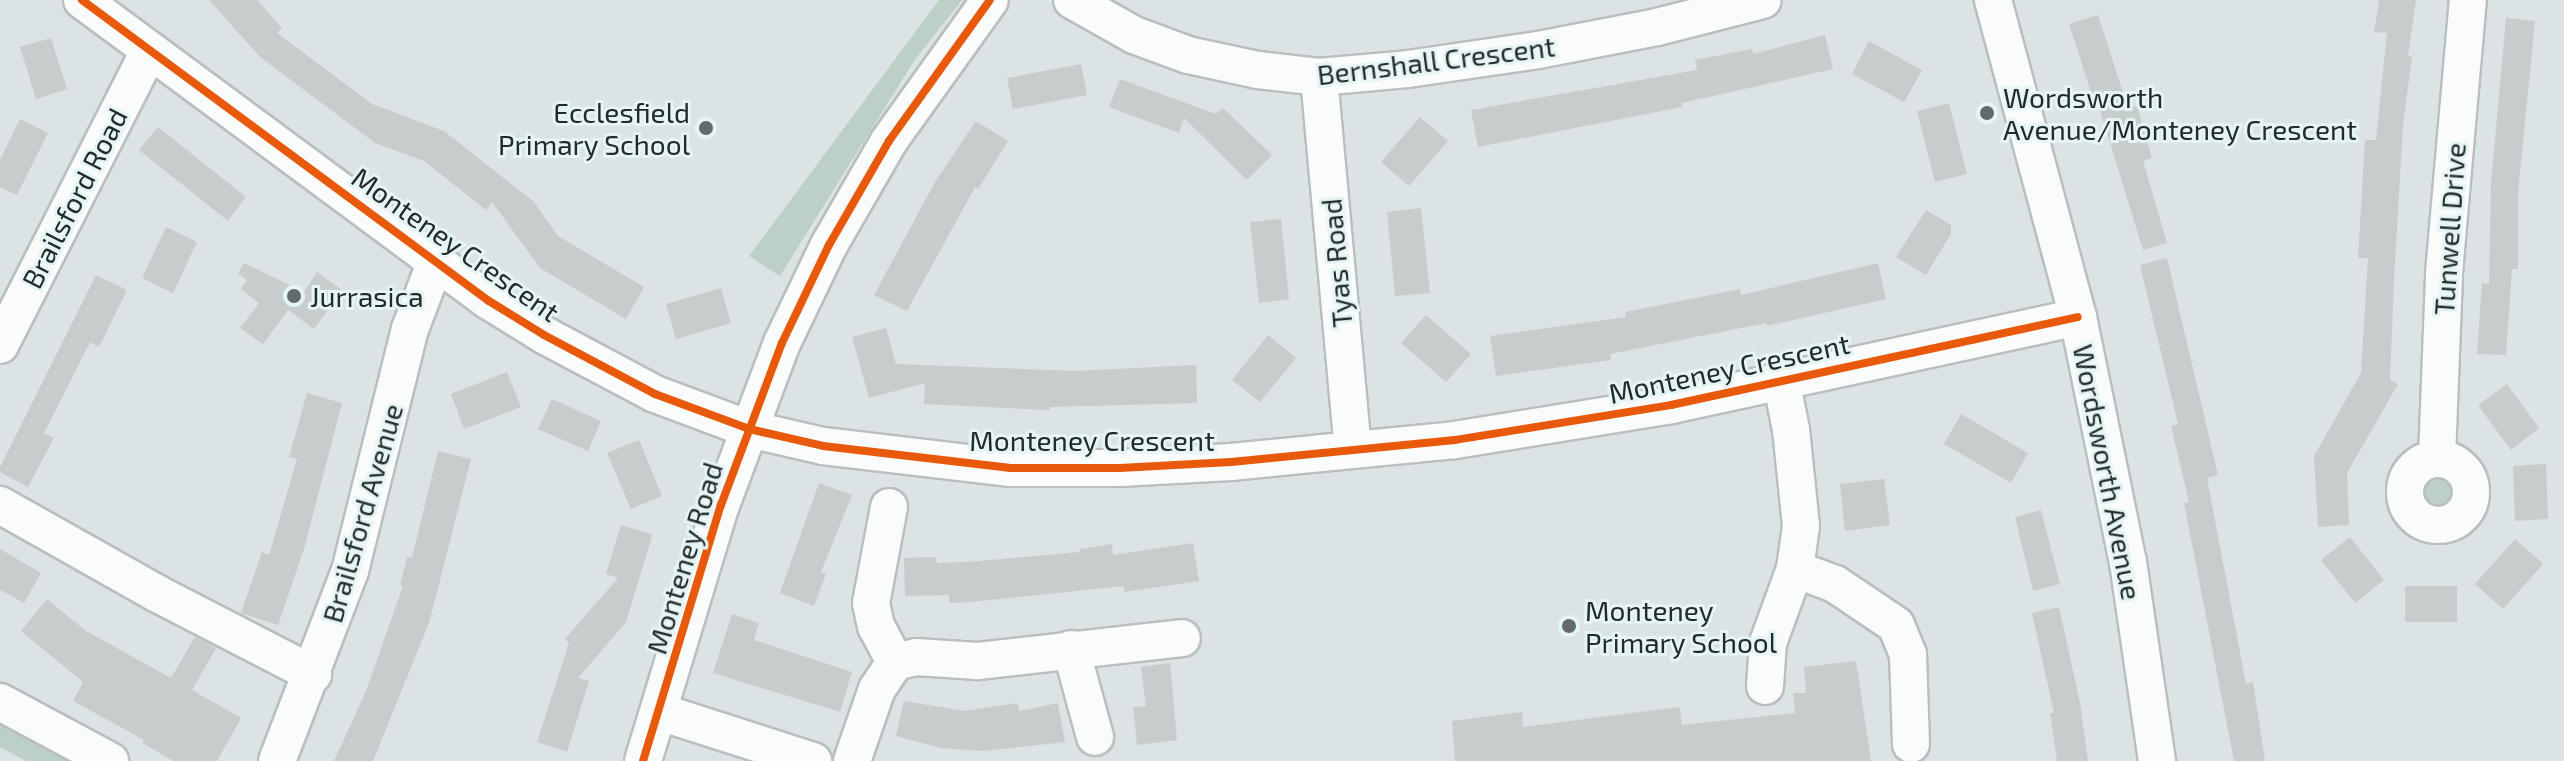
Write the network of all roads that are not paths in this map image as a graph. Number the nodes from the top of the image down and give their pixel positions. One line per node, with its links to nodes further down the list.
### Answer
1 (82, 0): 7 (street, Monteney Crescent)
2 (990, 0): 13 (street, Monteney Road)
3 (1072, 0): 8 (street, Bernshall Crescent)
4 (1763, 0): 8 (street, Bernshall Crescent)
5 (1993, 0): 10 (street, Wordsworth Avenue)
6 (2468, 0): 15 (street, Tunwell Drive)
7 (149, 51): 9 (street, Monteney Crescent); 11 (street, Brailsford Road)
8 (1319, 77): 14 (street, Tyas Road)
9 (436, 261): 13 (street, Monteney Crescent); 22 (street, Brailsford Avenue)
10 (2078, 317): 12 (street, Monteney Crescent); 33 (street, Wordsworth Avenue)
11 (0, 345)
12 (1781, 379): 14 (street, Monteney Crescent); 18 (street)
13 (749, 429): 14 (street, Monteney Crescent); 25 (street, Monteney Road)
14 (1353, 449)
15 (2437, 458)
16 (0, 505): 22 (street)
17 (889, 507): 21 (street)
18 (1795, 569): 23 (street); 27 (street)
19 (1182, 638): 20 (street)
20 (1071, 649): 21 (street); 26 (street)
21 (895, 662): 32 (street)
22 (313, 674): 29 (street, Brailsford Avenue)
23 (1765, 686)
24 (0, 702): 28 (street)
25 (660, 712): 30 (street, Monteney Road); 31 (street)
26 (1095, 737)
27 (1911, 744)
28 (110, 761)
29 (277, 761)
30 (643, 761)
31 (813, 761)
32 (852, 761)
33 (2157, 761)

